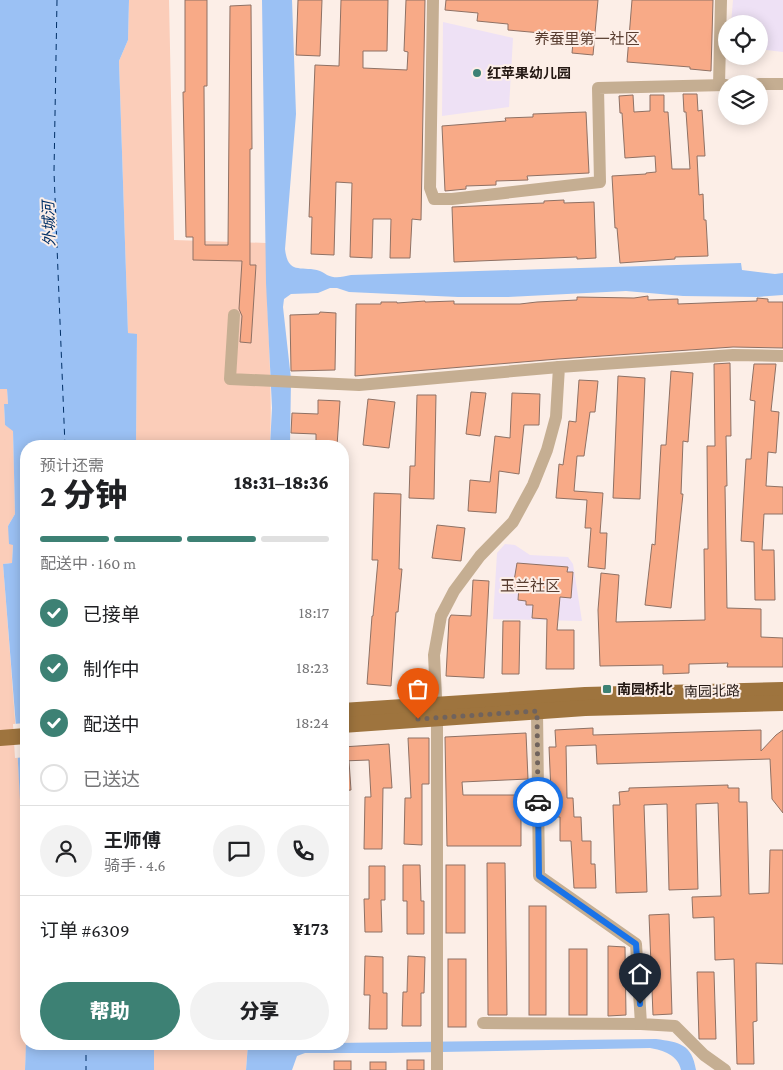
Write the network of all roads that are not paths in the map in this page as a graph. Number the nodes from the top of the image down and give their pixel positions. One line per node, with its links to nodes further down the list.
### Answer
1 (432, 0): 6 (street)
2 (722, 0): 3 (street)
3 (723, 75)
4 (768, 84): 5 (street)
5 (783, 84)
6 (718, 85)
7 (234, 315): 9 (street)
8 (783, 356): 9 (street)
9 (558, 367): 13 (street)
10 (783, 690): 13 (main road, 南园北路)
11 (783, 703): 14 (main road, 南园北路)
12 (349, 711): 13 (main road, 南园北路)
13 (437, 711): 14 (main road, 南园北路); 15 (main road, 南园北路); 22 (street)
14 (537, 711): 21 (street)
15 (349, 724)
16 (20, 736): 17 (main road)
17 (0, 738)
18 (20, 747): 19 (main road)
19 (0, 749)
20 (483, 1023): 21 (street)
21 (641, 1024): 23 (street)
22 (437, 1070)
23 (726, 1070)

